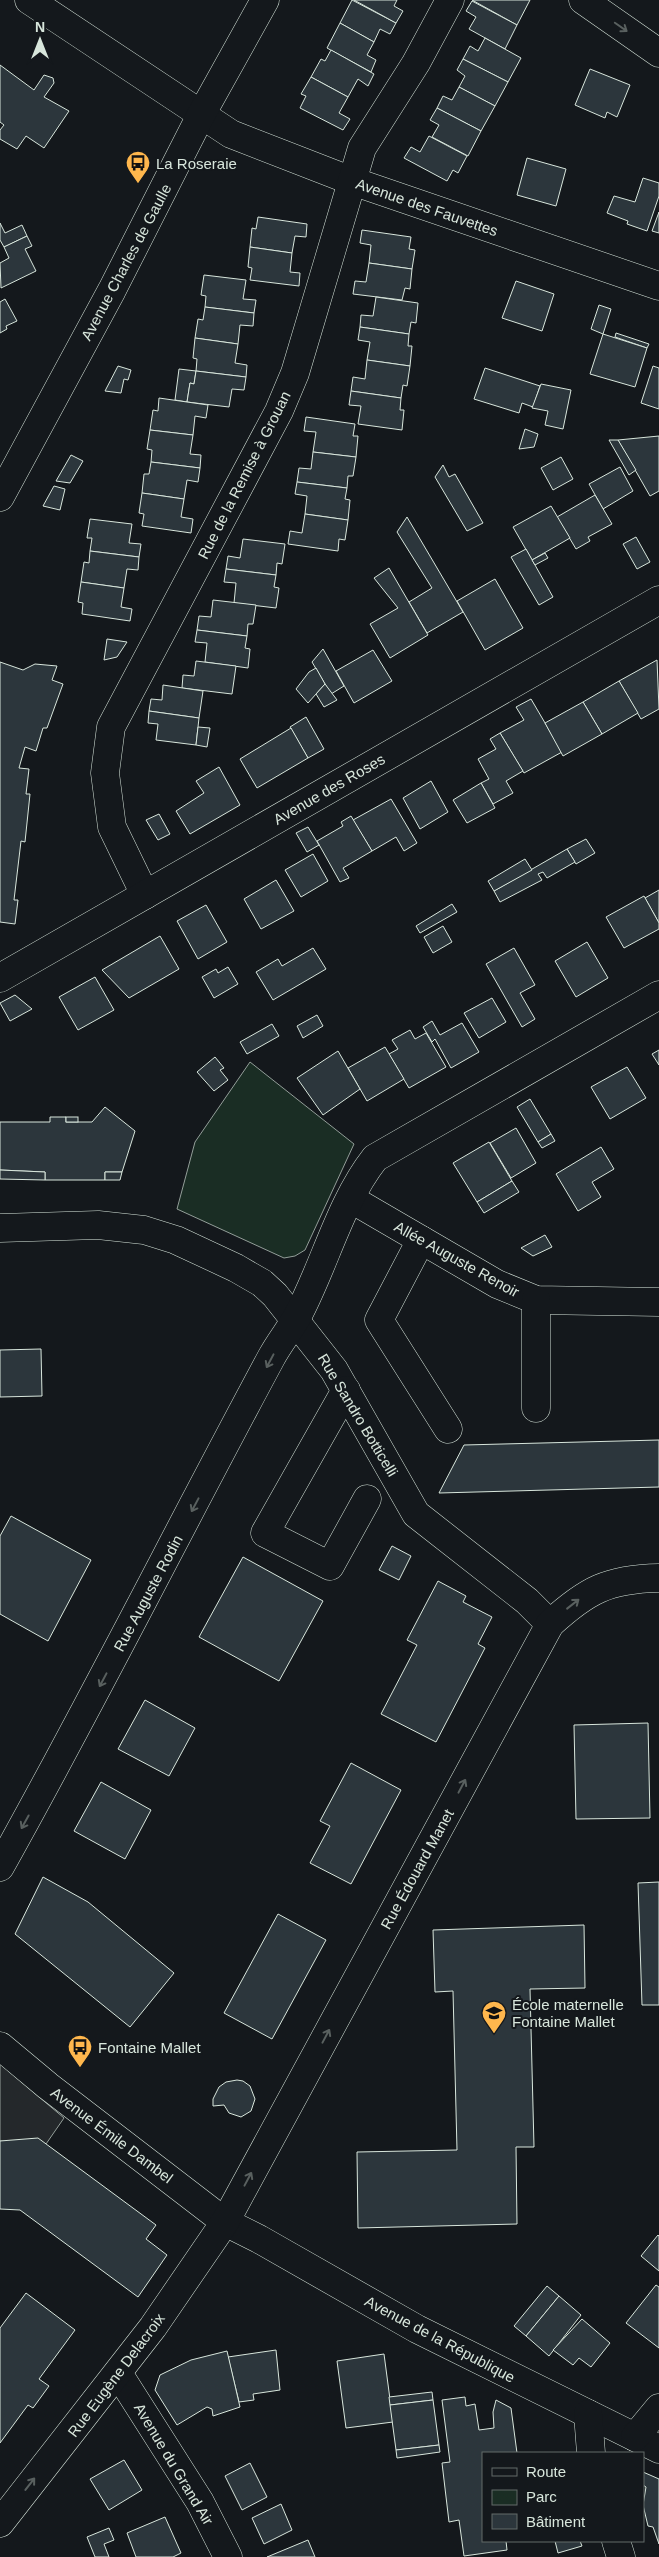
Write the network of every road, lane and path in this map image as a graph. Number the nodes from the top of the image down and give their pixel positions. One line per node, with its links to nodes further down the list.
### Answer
1 (28, 0): 6 (street, Avenue des Fauvettes)
2 (266, 0): 6 (street, Avenue Charles de Gaulle)
3 (450, 0): 7 (street, Rue de la Remise à Grouan)
4 (583, 0): 5 (street, one-way to 5)
5 (659, 53)
6 (200, 115): 7 (street, Avenue des Fauvettes); 9 (street, Avenue Charles de Gaulle)
7 (352, 181): 8 (street, Avenue des Fauvettes); 11 (street, Rue de la Remise à Grouan)
8 (659, 286)
9 (0, 497)
10 (659, 600): 11 (street, Avenue des Roses)
11 (145, 895): 12 (street, Avenue des Roses)
12 (0, 978)
13 (659, 995): 14 (street, Rue Auguste Rodin)
14 (351, 1199): 16 (street, Allée Auguste Renoir); 19 (street, Rue Auguste Rodin)
15 (0, 1228): 19 (street, Rue Sandro Botticelli)
16 (422, 1240): 17 (street, Allée Auguste Renoir); 22 (street)
17 (536, 1300): 18 (street, Allée Auguste Renoir); 21 (street)
18 (659, 1302)
19 (296, 1320): 20 (street, Rue Sandro Botticelli); 26 (street, Rue Auguste Rodin, one-way to 26)
20 (346, 1390): 23 (street); 25 (street, Rue Sandro Botticelli)
21 (536, 1408)
22 (448, 1429)
23 (367, 1499)
24 (659, 1578): 25 (street, Rue Édouard Manet, one-way to 24)
25 (550, 1624): 28 (street, Rue Édouard Manet, one-way to 25)
26 (0, 1866)
27 (0, 2046): 28 (street, Avenue Émile Dambel)
28 (225, 2222): 29 (street, Rue Eugène Delacroix); 31 (street, Avenue de la République)
29 (118, 2374): 34 (street, Rue Eugène Delacroix, one-way to 29); 36 (street, Avenue du Grand Air)
30 (659, 2408): 32 (street)
31 (588, 2414): 32 (street, Avenue de la République); 33 (street)
32 (647, 2443)
33 (591, 2452)
34 (0, 2523)
35 (616, 2542): 37 (street)
36 (228, 2557)
37 (621, 2557)

